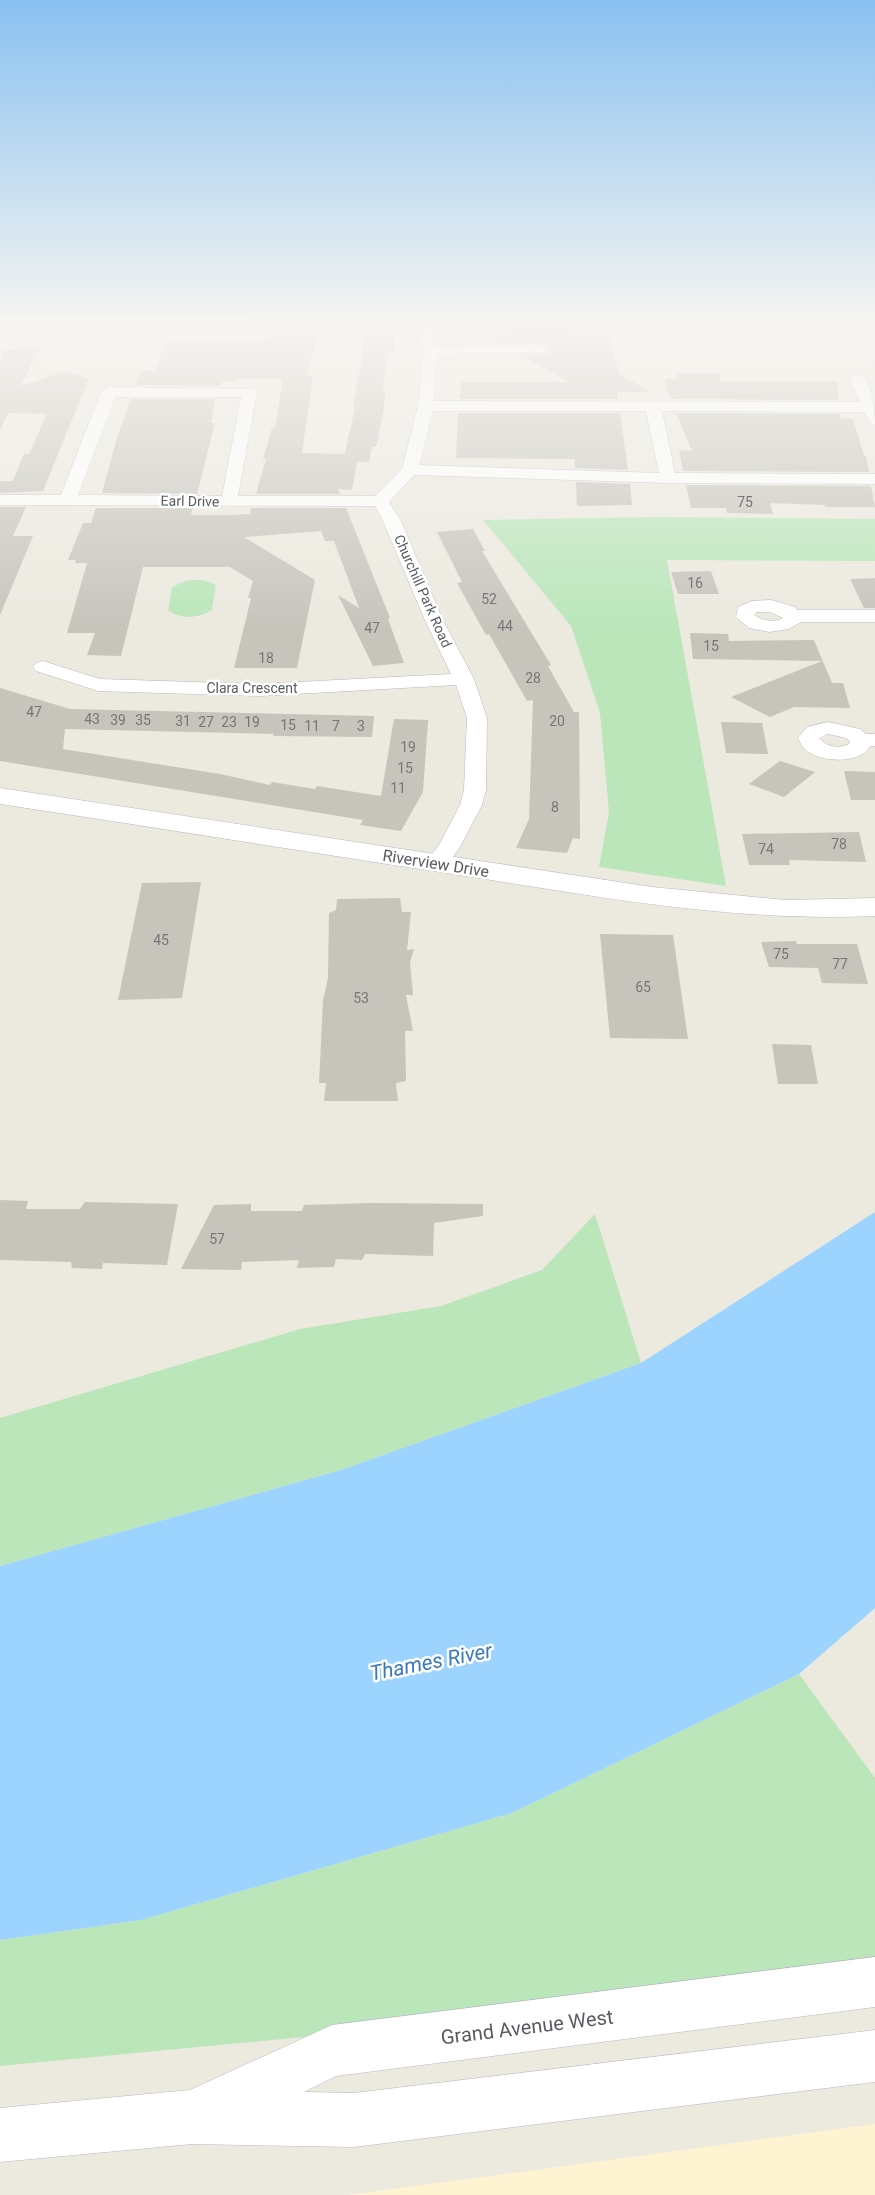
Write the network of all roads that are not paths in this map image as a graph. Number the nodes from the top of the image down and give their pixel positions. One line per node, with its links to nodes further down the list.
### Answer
1 (96, 425): 9 (street)
2 (243, 425): 10 (street)
3 (421, 425): 5 (street)
4 (657, 425): 6 (street)
5 (410, 471): 6 (street); 11 (street)
6 (668, 478): 7 (street)
7 (875, 479)
8 (0, 500): 9 (street, Earl Drive)
9 (68, 500): 10 (street, Earl Drive)
10 (229, 501): 11 (street, Earl Drive)
11 (380, 501): 15 (street, Churchill Park Road)
12 (793, 616): 13 (street)
13 (875, 616)
14 (43, 667): 15 (street, Clara Crescent)
15 (464, 680): 17 (street, Churchill Park Road)
16 (0, 795): 17 (street, Riverview Drive)
17 (436, 864): 18 (street, Riverview Drive)
18 (875, 907)
19 (875, 1982): 21 (street, Grand Avenue West)
20 (875, 2056): 21 (street, Grand Avenue West)
21 (192, 2117): 22 (street, Grand Avenue West)
22 (0, 2135)

